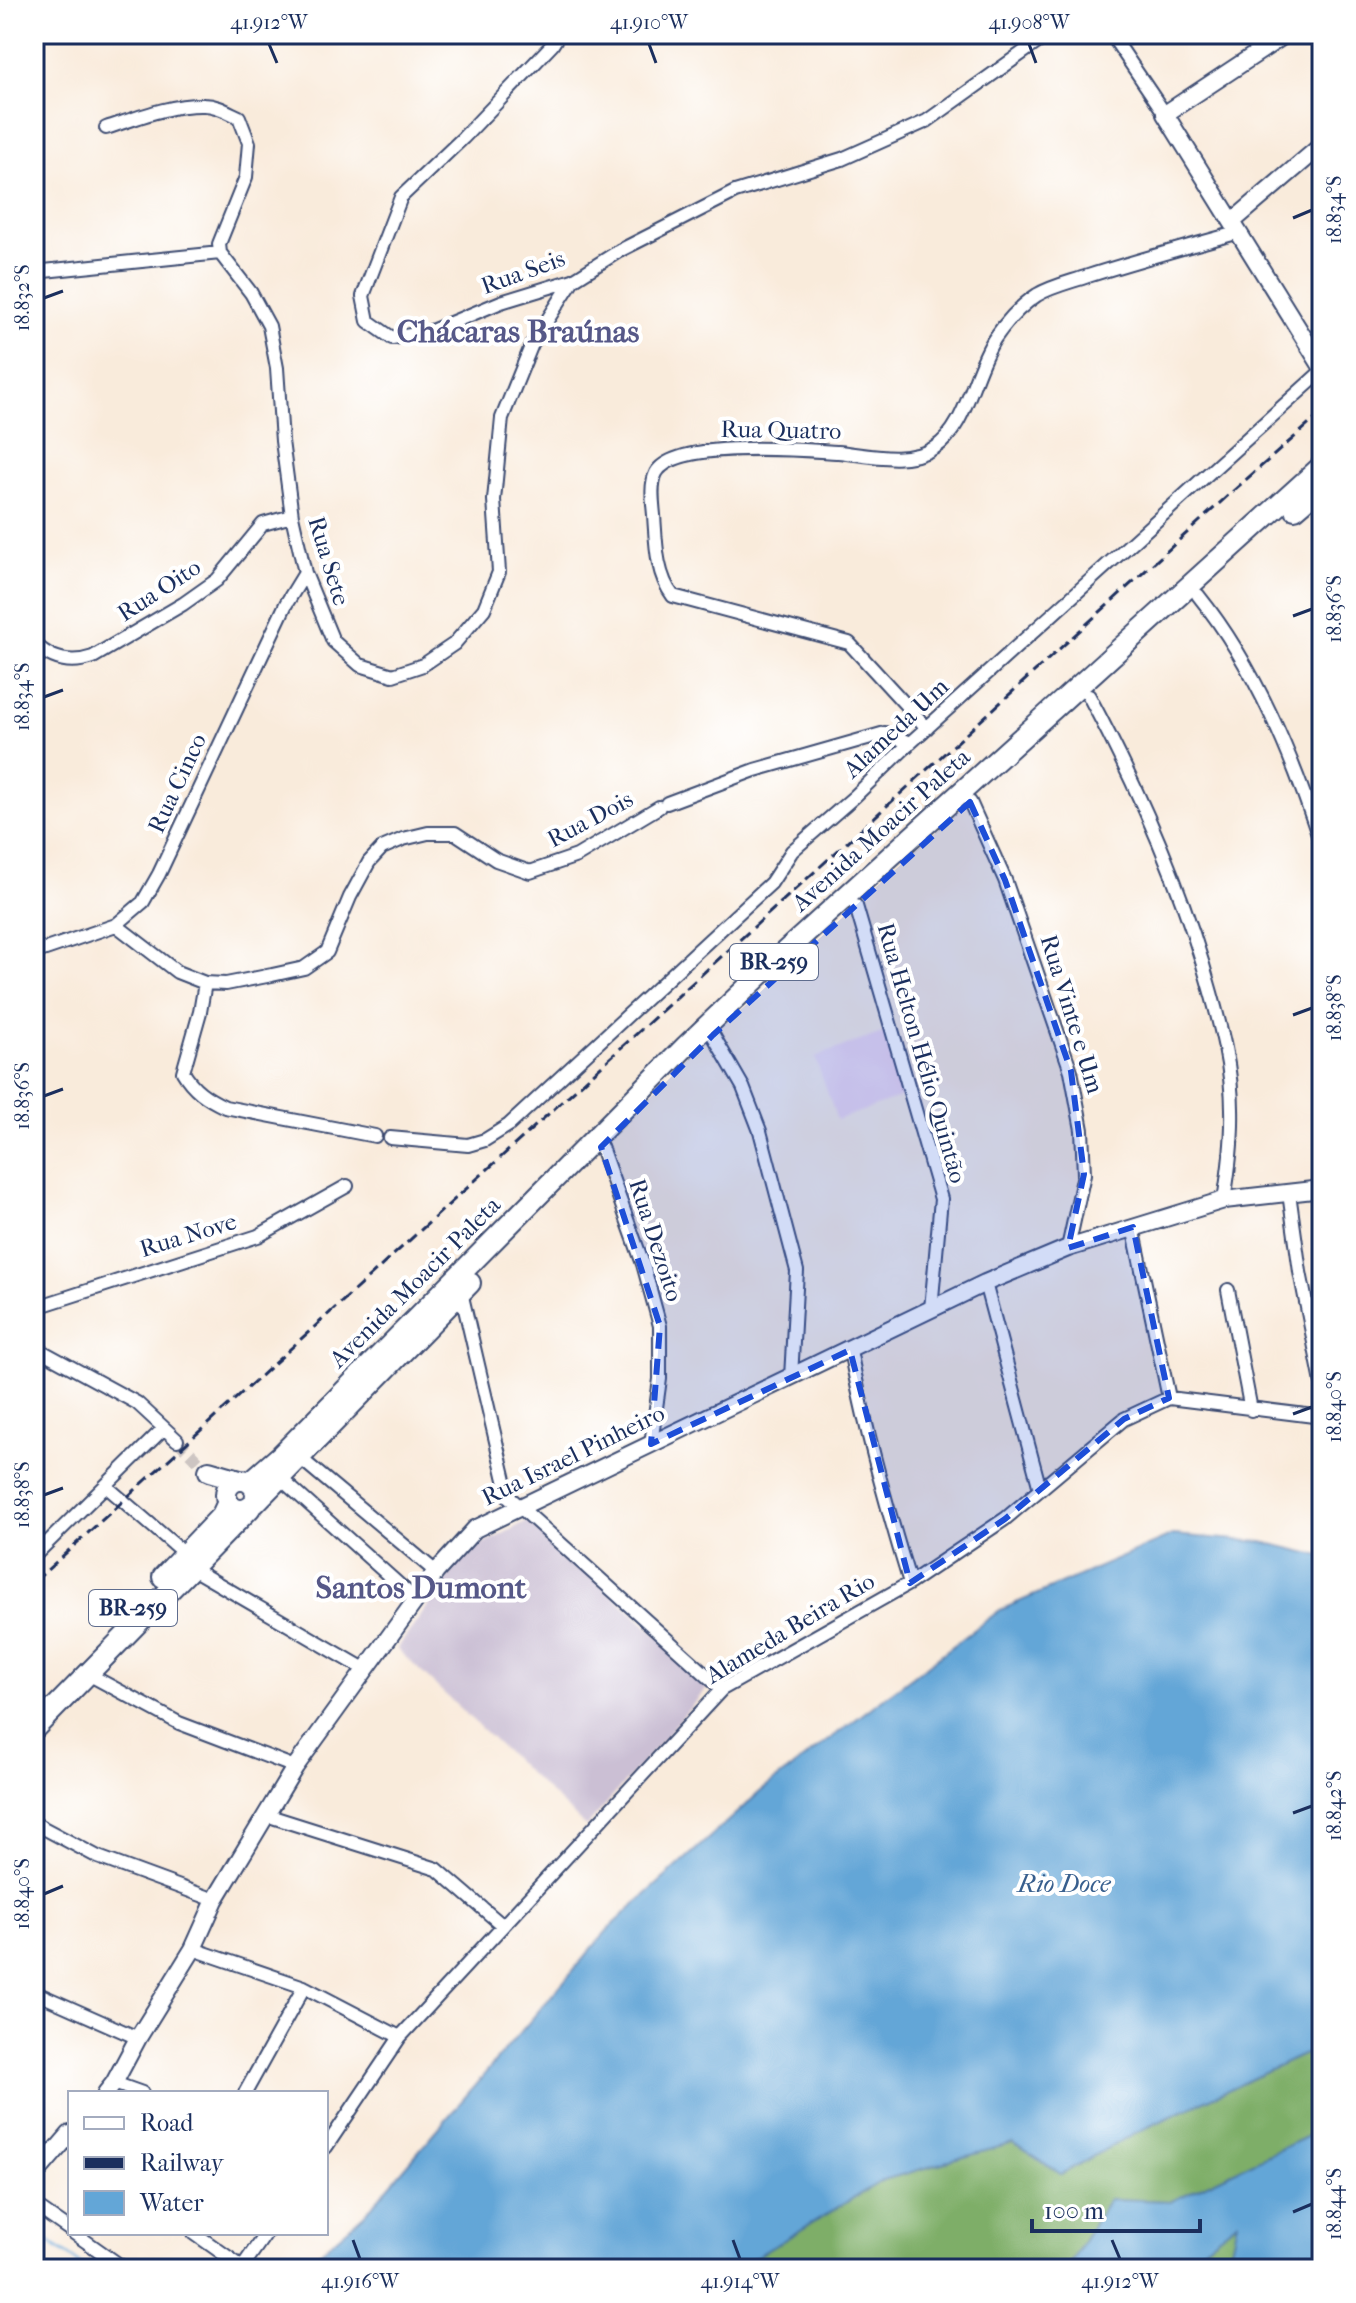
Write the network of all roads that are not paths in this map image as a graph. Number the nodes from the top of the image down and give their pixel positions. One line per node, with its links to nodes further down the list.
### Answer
1 (559, 34): 11 (street, Rua Seis)
2 (1049, 34): 11 (street, Rua Seis)
3 (1111, 34): 5 (street)
4 (1286, 34): 5 (street)
5 (1165, 114): 8 (street)
6 (106, 128): 9 (street)
7 (1322, 145): 8 (street)
8 (1236, 227): 12 (street); 20 (street, Rua Quatro)
9 (220, 253): 10 (street); 15 (street, Rua Sete)
10 (34, 272)
11 (573, 280): 16 (street, Rua Sete)
12 (1322, 369): 20 (street, Alameda Um)
13 (1322, 466): 55 (main road, Avenida Moacir Paleta / BR-259)
14 (1320, 492): 17 (main road, Avenida Moacir Paleta / BR-259)
15 (292, 516): 16 (street, Rua Sete); 18 (street, Rua Oito)
16 (305, 573): 25 (street, Rua Cinco)
17 (1198, 595): 19 (main road, Avenida Moacir Paleta / BR-259); 23 (street)
18 (34, 643)
19 (1089, 696): 22 (main road, Avenida Moacir Paleta / BR-259); 35 (street)
20 (927, 728): 21 (street, Alameda Um)
21 (910, 743): 27 (street, Rua Dois); 30 (street, Alameda Um)
22 (970, 802): 24 (main road, Avenida Moacir Paleta / BR-259); 37 (street, Rua Vinte e Um)
23 (1322, 847)
24 (856, 906): 28 (main road, Avenida Moacir Paleta / BR-259); 42 (street, Rua Helton Hélio Quintão)
25 (116, 925): 26 (street, Rua Cinco); 27 (street, Rua Dois)
26 (34, 953)
27 (205, 983): 29 (street)
28 (713, 1035): 31 (main road, Avenida Moacir Paleta / BR-259); 45 (street)
29 (375, 1136)
30 (390, 1138)
31 (601, 1147): 40 (main road, Avenida Moacir Paleta / BR-259); 52 (street, Rua Dezoito)
32 (347, 1186): 41 (street, Rua Nove)
33 (1322, 1189): 34 (street, Rua Israel Pinheiro)
34 (1289, 1193): 35 (street, Rua Israel Pinheiro); 46 (street)
35 (1224, 1200): 36 (street, Rua Israel Pinheiro)
36 (1133, 1227): 37 (street, Rua Israel Pinheiro); 47 (street)
37 (1068, 1248): 38 (street, Rua Israel Pinheiro)
38 (985, 1283): 42 (street, Rua Israel Pinheiro); 57 (street)
39 (1228, 1290): 48 (street)
40 (461, 1292): 53 (main road, Avenida Moacir Paleta / BR-259); 60 (street)
41 (34, 1308)
42 (931, 1309): 44 (street, Rua Israel Pinheiro)
43 (34, 1347): 50 (street)
44 (850, 1350): 45 (street, Rua Israel Pinheiro); 64 (street)
45 (791, 1377): 52 (street, Rua Israel Pinheiro)
46 (1322, 1383)
47 (1169, 1398): 48 (street); 57 (street, Alameda Beira Rio)
48 (1251, 1410): 49 (street)
49 (1322, 1417)
50 (164, 1428): 51 (street); 56 (street)
51 (177, 1440)
52 (651, 1444): 60 (street, Rua Israel Pinheiro)
53 (299, 1457): 54 (main road, Avenida Moacir Paleta / BR-259); 63 (street)
54 (279, 1477): 59 (main road, Avenida Moacir Paleta / BR-259); 65 (street)
55 (245, 1481): 58 (main road); 58 (main road); 59 (main road)
56 (107, 1487): 61 (street); 62 (street)
57 (1040, 1489): 64 (street, Alameda Beira Rio)
58 (227, 1500): 59 (main road); 62 (main road, Avenida Moacir Paleta / BR-259)
59 (252, 1506): 62 (main road, Avenida Moacir Paleta / BR-259)
60 (519, 1506): 63 (street, Rua Israel Pinheiro); 68 (street)
61 (34, 1556)
62 (188, 1561): 66 (street); 67 (main road, Avenida Moacir Paleta / BR-259); 69 (main road, Avenida Moacir Paleta / BR-259)
63 (436, 1572): 65 (street, Rua Israel Pinheiro)
64 (910, 1583): 68 (street, Alameda Beira Rio)
65 (415, 1599): 66 (street, Rua Israel Pinheiro)
66 (366, 1670): 71 (street, Rua Israel Pinheiro)
67 (88, 1674): 70 (main road, Avenida Moacir Paleta / BR-259); 71 (street)
68 (722, 1689): 75 (street, Alameda Beira Rio)
69 (34, 1711)
70 (34, 1729)
71 (295, 1767): 72 (street, Rua Israel Pinheiro)
72 (266, 1815): 74 (street, Rua Israel Pinheiro); 75 (street)
73 (34, 1823): 74 (street)
74 (215, 1900): 76 (street, Rua Israel Pinheiro)
75 (502, 1925): 79 (street, Alameda Beira Rio)
76 (193, 1949): 77 (street); 80 (street, Rua Israel Pinheiro)
77 (304, 1987): 79 (street); 82 (street)
78 (34, 1992): 80 (street)
79 (400, 2037): 84 (street, Alameda Beira Rio)
80 (138, 2038): 81 (street, Rua Israel Pinheiro)
81 (110, 2088)
82 (246, 2091)
83 (68, 2140): 85 (street)
84 (328, 2144)
85 (34, 2176)
86 (34, 2205): 87 (street)
87 (68, 2229)
88 (76, 2235): 92 (street)
89 (265, 2235): 91 (street)
90 (210, 2237): 91 (street)
91 (242, 2268)
92 (125, 2269)

